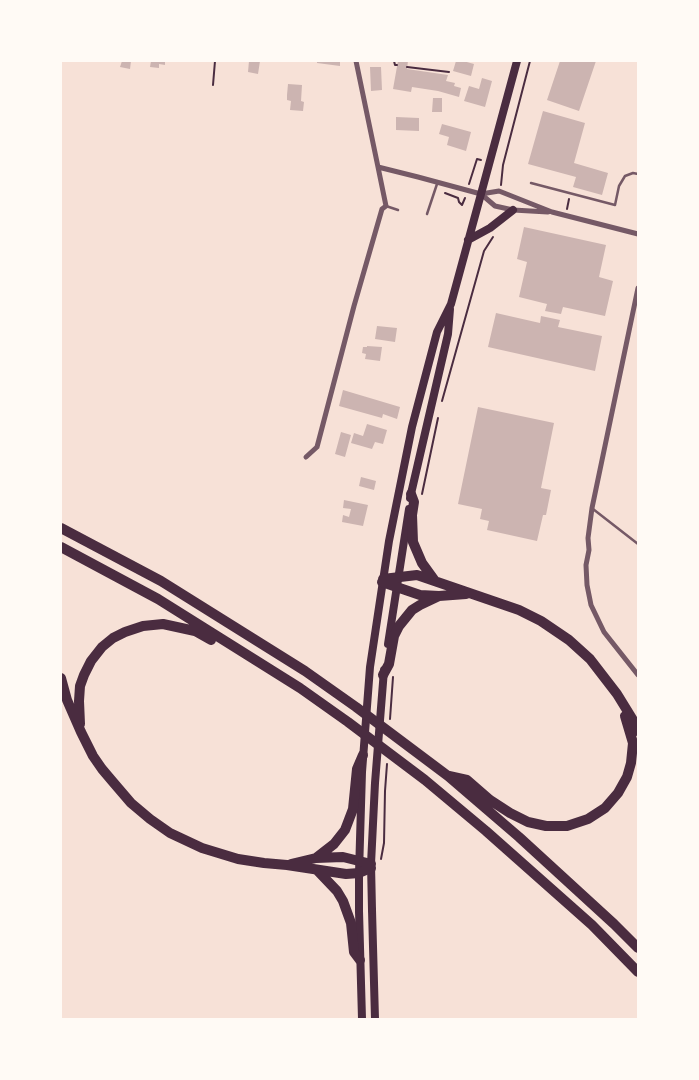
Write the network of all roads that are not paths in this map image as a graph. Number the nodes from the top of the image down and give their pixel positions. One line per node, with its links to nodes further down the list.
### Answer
1 (356, 61): 3 (street)
2 (517, 61): 7 (main road)
3 (378, 167): 5 (street); 8 (street)
4 (638, 174): 6 (lane)
5 (438, 182): 7 (street); 12 (lane)
6 (531, 183)
7 (481, 194): 10 (street); 11 (street); 14 (main road)
8 (386, 206): 9 (lane); 17 (street)
9 (398, 210)
10 (512, 210): 11 (street); 14 (main road)
11 (552, 212): 13 (street)
12 (427, 214)
13 (638, 234)
14 (468, 240): 16 (main road)
15 (638, 288): 19 (street)
16 (450, 304): 18 (main road); 23 (main road)
17 (306, 457)
18 (411, 494): 24 (highway); 25 (main road)
19 (592, 508): 21 (lane); 30 (street)
20 (61, 528): 37 (highway)
21 (638, 544)
22 (61, 547): 28 (highway)
23 (382, 580): 25 (highway); 35 (main road)
24 (435, 581): 25 (highway); 26 (highway)
25 (397, 582): 27 (highway); 29 (main road)
26 (470, 594): 27 (highway); 32 (highway)
27 (439, 596): 29 (highway)
28 (270, 669): 34 (highway); 46 (highway)
29 (389, 674): 41 (main road)
30 (638, 675)
31 (61, 678): 34 (highway)
32 (617, 694): 33 (highway); 37 (highway)
33 (638, 731)
34 (81, 732): 40 (highway)
35 (363, 755): 36 (highway)
36 (359, 770): 38 (highway); 39 (main road)
37 (448, 776): 44 (highway)
38 (316, 858): 39 (highway); 40 (highway)
39 (359, 860): 41 (highway); 43 (main road)
40 (287, 865): 42 (highway)
41 (374, 865): 43 (highway); 48 (main road)
42 (317, 870): 43 (highway); 45 (highway)
43 (359, 873): 45 (main road)
44 (638, 948)
45 (360, 960): 47 (main road)
46 (638, 972)
47 (362, 1019)
48 (375, 1019)

